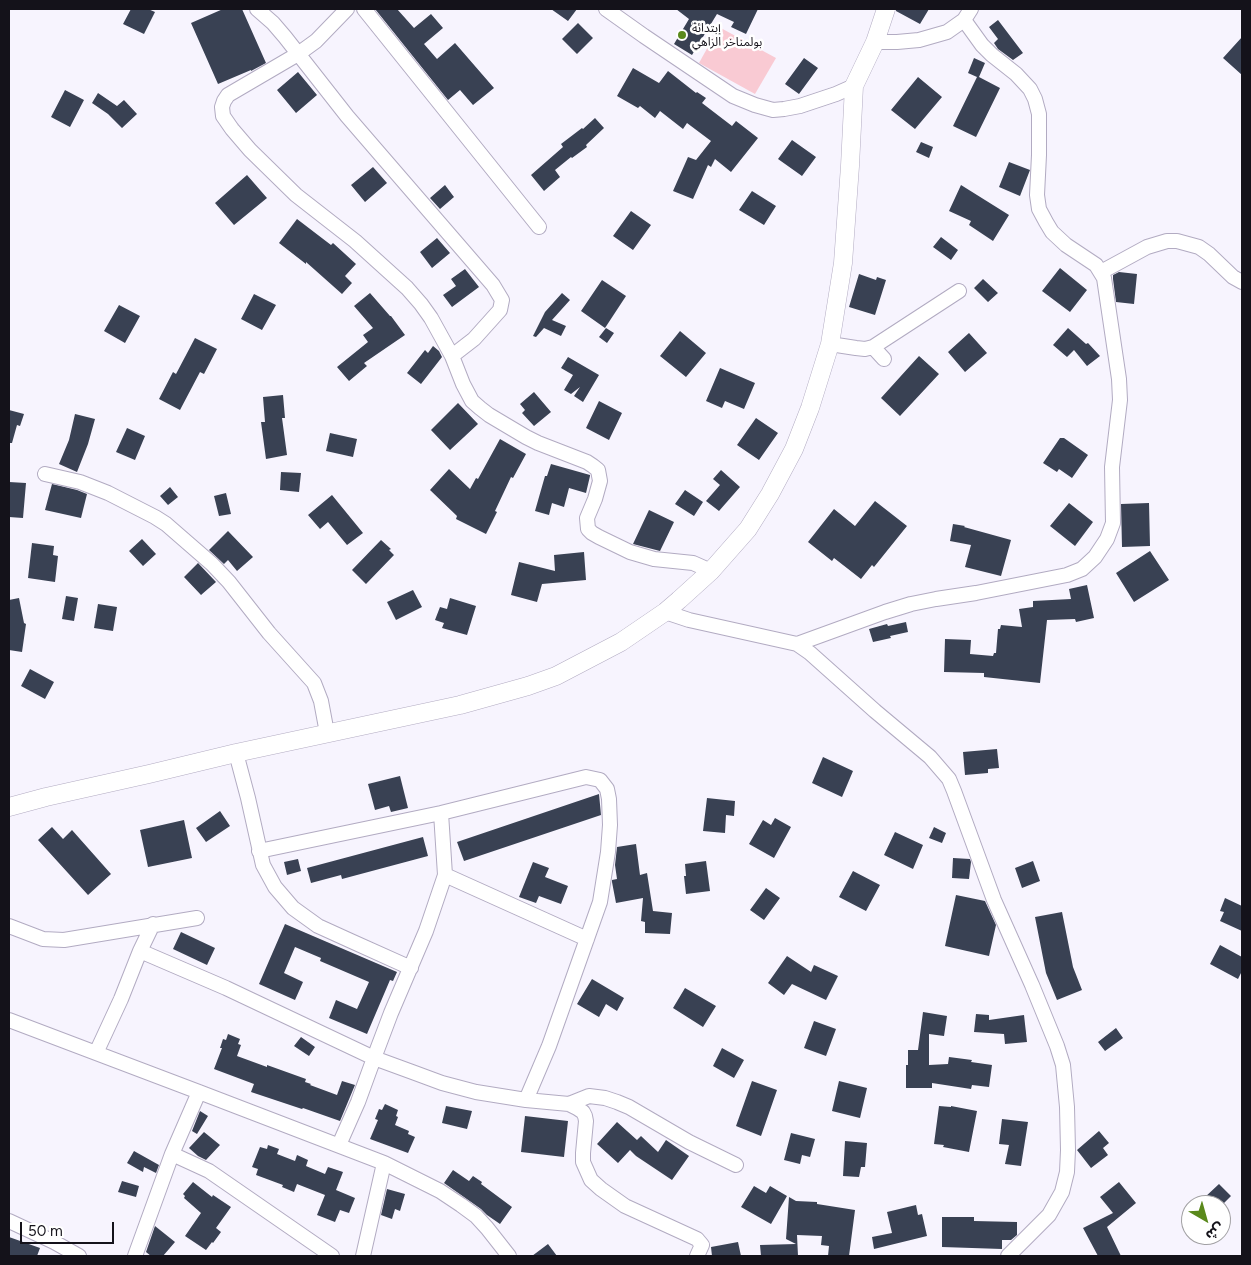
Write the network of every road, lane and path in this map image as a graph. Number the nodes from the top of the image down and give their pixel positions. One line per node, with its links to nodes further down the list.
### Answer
1 (257, 9): 8 (street)
2 (347, 9): 8 (street)
3 (364, 9): 10 (street)
4 (606, 9): 9 (street)
5 (886, 9): 7 (street)
6 (967, 14): 7 (street); 11 (street)
7 (875, 42): 9 (street)
8 (298, 54): 16 (street); 16 (street)
9 (854, 86): 14 (street)
10 (539, 227)
11 (1101, 272): 12 (street); 21 (street)
12 (1242, 282)
13 (959, 291): 15 (street)
14 (830, 344): 15 (street); 19 (street)
15 (873, 347): 17 (street)
16 (452, 356): 19 (street)
17 (884, 359)
18 (45, 474): 22 (street)
19 (711, 571): 20 (street)
20 (665, 612): 21 (street); 22 (street)
21 (797, 644): 51 (street)
22 (327, 733): 23 (street)
23 (236, 752): 24 (street); 26 (street)
24 (9, 807)
25 (441, 813): 26 (street); 27 (street); 31 (street)
26 (259, 852): 33 (street)
27 (445, 875): 31 (street); 33 (street)
28 (197, 918): 29 (street)
29 (153, 924): 30 (street); 32 (street)
30 (9, 926)
31 (587, 940): 38 (street)
32 (140, 951): 35 (street); 36 (street)
33 (411, 968): 36 (street)
34 (9, 1020): 35 (street)
35 (96, 1053): 37 (street)
36 (374, 1058): 38 (street); 40 (street)
37 (199, 1092): 40 (street); 41 (street)
38 (526, 1100): 39 (street)
39 (569, 1104): 43 (street); 50 (street)
40 (339, 1145): 42 (street)
41 (172, 1154): 46 (street); 47 (street)
42 (384, 1163): 48 (street); 49 (street)
43 (736, 1165)
44 (9, 1221): 45 (street)
45 (79, 1256)
46 (135, 1256)
47 (332, 1256)
48 (363, 1256)
49 (509, 1256)
50 (697, 1256)
51 (1008, 1256)

